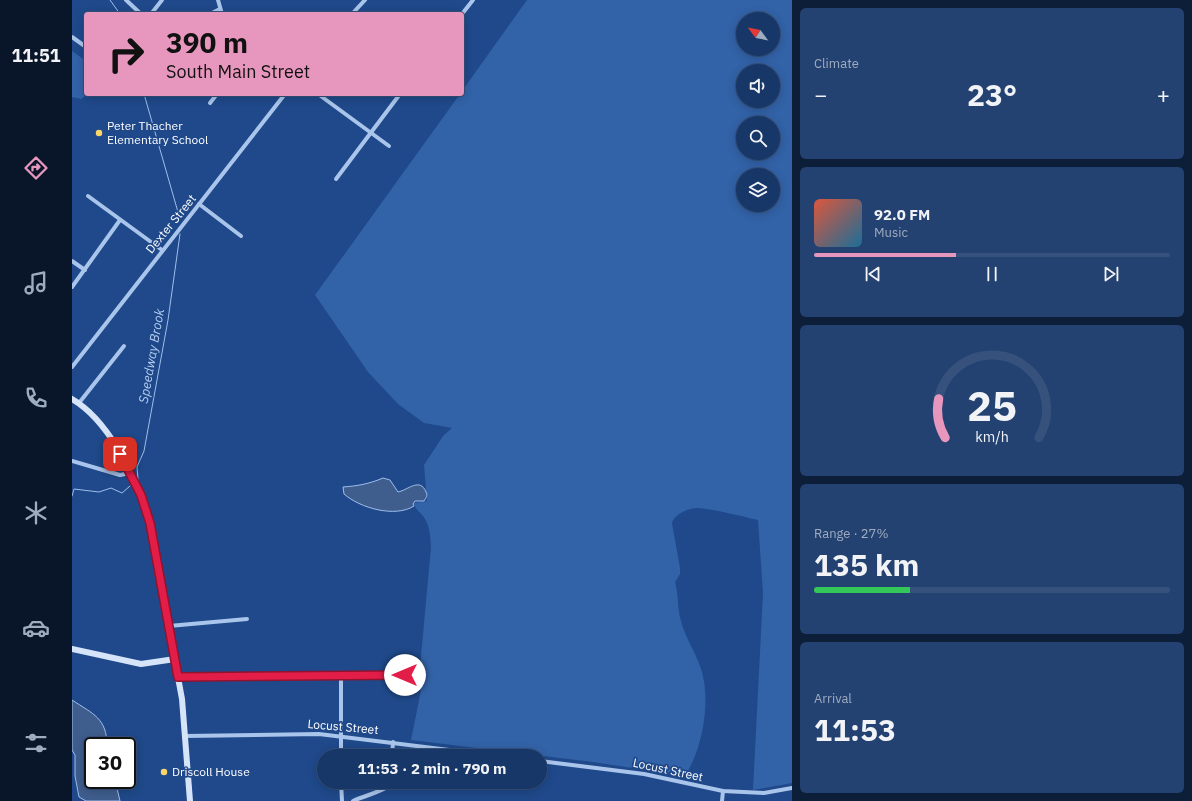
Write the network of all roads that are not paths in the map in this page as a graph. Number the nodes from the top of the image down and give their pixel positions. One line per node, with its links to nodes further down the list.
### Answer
1 (126, 0): 7 (street)
2 (162, 0): 8 (street)
3 (218, 0): 6 (street)
4 (365, 0): 11 (street)
5 (473, 0): 12 (street)
6 (220, 9): 9 (street); 10 (street)
7 (139, 12)
8 (153, 12)
9 (214, 12)
10 (221, 12)
11 (354, 12)
12 (464, 12)
13 (72, 37): 14 (street)
14 (84, 46)
15 (215, 96): 19 (street)
16 (283, 96): 24 (street, Dexter Street)
17 (321, 96): 20 (street)
18 (399, 96): 20 (street)
19 (210, 103)
20 (372, 132): 21 (street); 22 (street)
21 (389, 146)
22 (336, 180)
23 (88, 196): 25 (street)
24 (200, 204): 26 (street); 27 (street, Dexter Street)
25 (120, 220): 27 (street); 29 (street)
26 (242, 236)
27 (162, 250): 32 (street, Dexter Street)
28 (72, 260): 29 (street)
29 (85, 270): 30 (street)
30 (72, 287)
31 (124, 346): 34 (street)
32 (72, 367)
33 (72, 399): 34 (main road)
34 (79, 403): 36 (main road)
35 (72, 461): 36 (street)
36 (130, 473): 38 (main road)
37 (247, 619): 38 (street)
38 (169, 626): 40 (main road)
39 (72, 649): 40 (main road)
40 (175, 659): 43 (main road)
41 (405, 675): 42 (street)
42 (341, 676): 43 (street); 45 (street)
43 (178, 677): 44 (main road)
44 (185, 736): 45 (street, Locust Street); 56 (main road)
45 (341, 736): 46 (street, Locust Street); 47 (street)
46 (392, 742): 48 (street); 49 (street, Locust Street)
47 (341, 749)
48 (392, 749)
49 (445, 749)
50 (547, 763): 54 (street, Locust Street)
51 (792, 788): 54 (street, Locust Street)
52 (341, 789): 57 (street)
53 (387, 789): 55 (street)
54 (723, 791): 60 (street)
55 (367, 794): 58 (street); 59 (street)
56 (190, 801)
57 (342, 801)
58 (353, 801)
59 (368, 801)
60 (722, 801)

